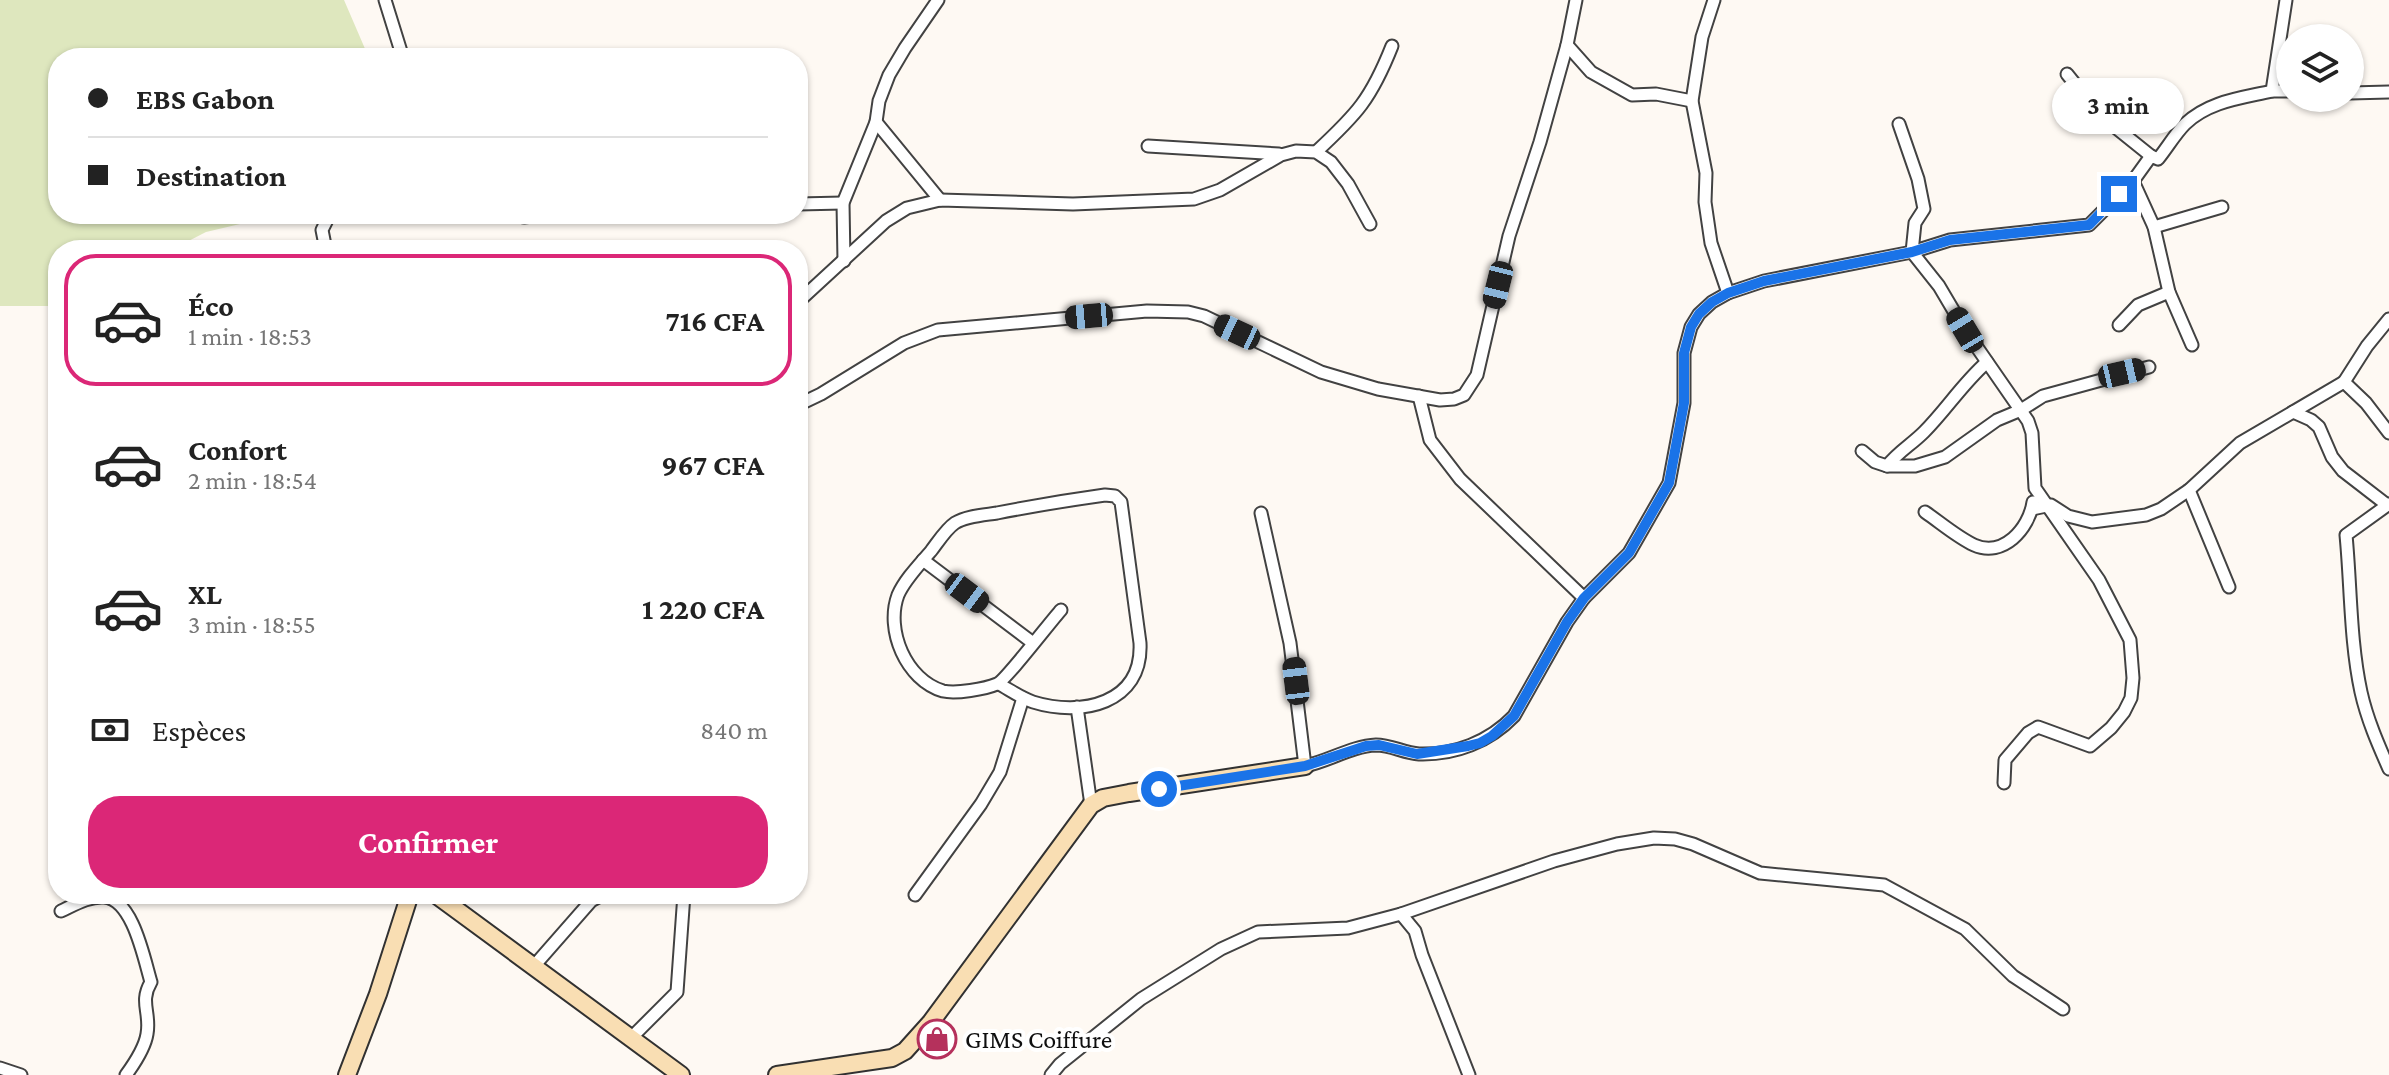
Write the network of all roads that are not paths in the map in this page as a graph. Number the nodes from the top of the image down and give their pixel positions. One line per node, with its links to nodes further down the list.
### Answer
1 (385, 0): 8 (street)
2 (938, 0): 15 (street)
3 (1576, 0): 6 (street)
4 (1714, 0): 14 (street)
5 (2286, 0): 10 (street)
6 (1567, 45): 14 (street); 39 (street)
7 (1392, 46): 18 (street)
8 (400, 48)
9 (2067, 74): 20 (street)
10 (2272, 91): 11 (street); 20 (street)
11 (2276, 91)
12 (2389, 92): 13 (street)
13 (2364, 93)
14 (1692, 101): 32 (street)
15 (876, 122): 22 (street); 23 (street)
16 (1899, 124): 28 (street)
17 (1148, 146): 19 (street)
18 (1316, 152): 19 (street); 26 (street)
19 (1281, 155): 22 (street)
20 (2151, 156): 21 (street)
21 (2133, 181): 27 (street); 28 (street)
22 (940, 200): 29 (street)
23 (843, 203): 24 (street); 29 (street)
24 (808, 204)
25 (2222, 207): 27 (street)
26 (1370, 224)
27 (2154, 227): 30 (street)
28 (1912, 252): 32 (street); 36 (street)
29 (844, 261): 31 (street)
30 (2169, 292): 34 (street); 35 (street)
31 (808, 293)
32 (1728, 293): 55 (street)
33 (2389, 319): 38 (street)
34 (2119, 325)
35 (2192, 345)
36 (1987, 362): 41 (street); 45 (street)
37 (2149, 367): 41 (street)
38 (2344, 382): 42 (street); 43 (street)
39 (1419, 396): 40 (street); 55 (street)
40 (808, 400)
41 (2021, 410): 45 (street); 46 (street)
42 (2293, 412): 47 (street); 49 (street)
43 (2389, 433)
44 (1862, 451): 45 (street)
45 (1887, 466)
46 (2035, 488): 48 (street); 50 (street)
47 (2189, 490): 48 (street); 54 (street)
48 (2045, 505): 50 (street); 63 (street)
49 (2388, 505): 62 (street)
50 (2032, 509): 51 (street)
51 (1925, 512)
52 (1261, 513): 61 (street)
53 (923, 560): 57 (street); 58 (street); 60 (street)
54 (2229, 587)
55 (1584, 598): 61 (street)
56 (1061, 610): 57 (street)
57 (1033, 643): 58 (street)
58 (999, 684): 59 (street)
59 (1023, 698): 60 (street); 65 (street)
60 (1077, 707): 64 (street)
61 (1305, 766): 64 (street)
62 (2389, 769)
63 (2004, 783)
64 (1091, 805): 78 (street)
65 (915, 895)
66 (78, 904): 72 (street)
67 (118, 904): 80 (street)
68 (407, 904): 81 (street)
69 (449, 904): 74 (street)
70 (588, 904): 74 (street)
71 (683, 904): 76 (street)
72 (61, 911)
73 (1401, 914): 75 (street); 84 (street); 85 (street)
74 (534, 966): 76 (street)
75 (2063, 1009)
76 (632, 1037): 82 (street)
77 (0, 1068): 79 (street)
78 (847, 1071): 83 (street)
79 (21, 1075)
80 (126, 1075)
81 (347, 1075)
82 (681, 1075)
83 (777, 1075)
84 (1051, 1075)
85 (1469, 1075)

